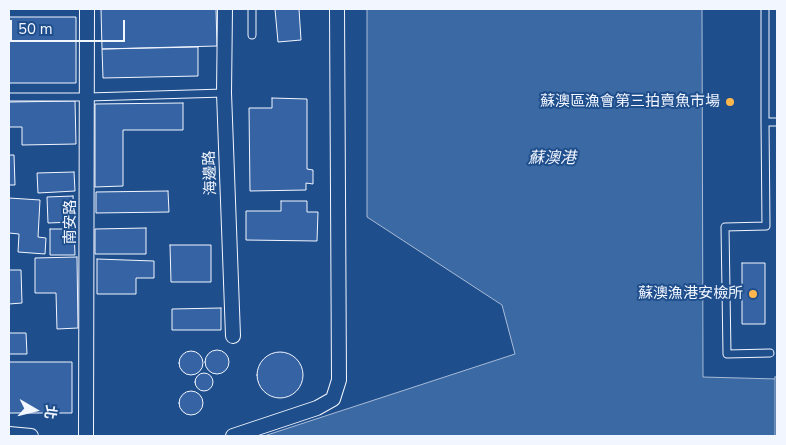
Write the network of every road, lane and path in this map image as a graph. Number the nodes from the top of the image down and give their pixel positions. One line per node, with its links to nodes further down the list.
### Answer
1 (88, 9): 8 (street, 南安路)
2 (225, 9): 7 (street, 海邊路)
3 (252, 9): 6 (lane)
4 (337, 9): 17 (street)
5 (765, 9): 10 (lane)
6 (252, 35)
7 (224, 93): 8 (lane); 12 (street, 海邊路)
8 (88, 97): 9 (lane); 16 (street, 南安路)
9 (9, 98)
10 (765, 122): 11 (lane); 13 (lane)
11 (777, 122)
12 (233, 336)
13 (770, 353)
14 (9, 434): 15 (street)
15 (31, 436)
16 (86, 436)
17 (233, 436)

